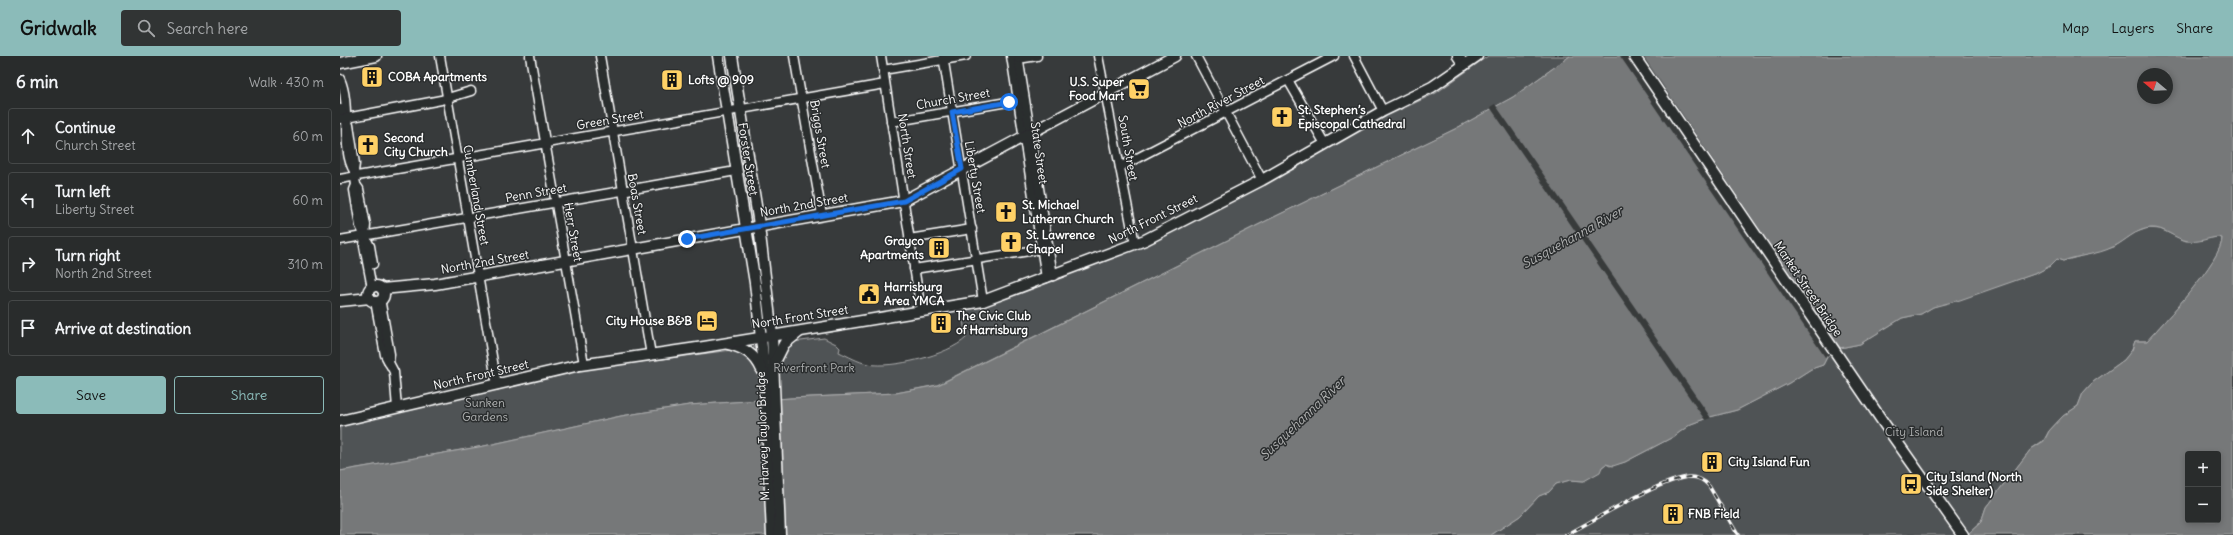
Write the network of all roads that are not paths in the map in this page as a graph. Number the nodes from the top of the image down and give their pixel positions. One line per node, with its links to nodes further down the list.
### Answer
1 (376, 56): 20 (main road)
2 (440, 56): 30 (street, Cumberland Street)
3 (530, 56): 43 (street, Herr Street)
4 (600, 56): 41 (street, Boas Street)
5 (718, 56): 36 (main road, Forster Street)
6 (732, 56): 34 (main road, Forster Street)
7 (794, 56): 31 (street, Briggs Street)
8 (881, 56): 24 (street, North Street)
9 (966, 56): 21 (street)
10 (1037, 56): 19 (street)
11 (1098, 56): 29 (street, South Street)
12 (1175, 56): 29 (main road, North 2nd Street)
13 (1196, 56): 38 (street)
14 (1334, 56): 26 (street, North River Street)
15 (1354, 56): 35 (street)
16 (1458, 56): 23 (main road)
17 (1477, 56): 23 (main road, North Front Street)
18 (1634, 56): 88 (main road, Market Street Bridge)
19 (1016, 57): 32 (street, State Street); 42 (street, State Street)
20 (353, 58): 22 (main road)
21 (943, 58): 24 (street); 37 (street, Liberty Street)
22 (340, 62)
23 (1464, 65): 35 (main road, North Front Street)
24 (883, 70): 27 (street, North Street)
25 (340, 79): 39 (street)
26 (1288, 80): 38 (street, North River Street); 44 (street)
27 (885, 84): 31 (street, Green Street); 40 (street, North Street)
28 (471, 91): 30 (street)
29 (1105, 92): 42 (main road, North 2nd Street); 46 (street, South Street)
30 (447, 98): 39 (street); 45 (street, Cumberland Street)
31 (802, 99): 34 (street, Green Street); 55 (street, Briggs Street)
32 (1019, 100): 37 (street, Church Street); 42 (street, State Street)
33 (340, 109): 39 (street)
34 (741, 109): 36 (street, Green Street); 57 (main road, Forster Street)
35 (1383, 111): 44 (main road, North Front Street)
36 (727, 112): 41 (street, Green Street); 48 (main road, Forster Street)
37 (952, 112): 40 (street, Church Street); 47 (street, Liberty Street)
38 (1225, 113): 46 (street, North River Street); 51 (street)
39 (342, 119): 49 (street)
40 (891, 122): 53 (street, North Street)
41 (613, 132): 43 (street, Green Street); 52 (street, Boas Street)
42 (1028, 135): 47 (main road, North 2nd Street); 65 (street, State Street); 70 (street, State Street)
43 (545, 143): 45 (street, Green Street); 54 (street, Herr Street)
44 (1325, 144): 51 (main road, North Front Street)
45 (458, 159): 49 (street, Green Street); 56 (street, Cumberland Street)
46 (1120, 167): 63 (street, South Street)
47 (962, 169): 53 (main road, North 2nd Street); 59 (street, Liberty Street)
48 (736, 170): 52 (street, Penn Street); 58 (main road, Forster Street)
49 (355, 177): 50 (street, Green Street); 60 (street)
50 (340, 179)
51 (1262, 180): 63 (main road, North Front Street)
52 (623, 190): 54 (street, Penn Street); 64 (street, Boas Street)
53 (904, 201): 55 (main road, North 2nd Street); 61 (street, North Street)
54 (555, 202): 56 (street, Penn Street); 67 (street, Herr Street)
55 (822, 215): 57 (main road, North 2nd Street)
56 (468, 218): 60 (street, Penn Street); 69 (street, Cumberland Street)
57 (759, 226): 58 (main road, North 2nd Street); 76 (main road, Forster Street)
58 (746, 229): 64 (main road, North 2nd Street); 77 (main road, Forster Street)
59 (972, 229): 61 (street); 66 (street, Liberty Street)
60 (365, 236): 62 (street, Penn Street); 71 (street)
61 (909, 239): 68 (street, North Street)
62 (340, 240)
63 (1135, 244): 70 (main road, North Front Street)
64 (633, 249): 67 (main road, North 2nd Street); 79 (street, Boas Street)
65 (1042, 249): 66 (street); 70 (street, State Street)
66 (976, 259): 68 (street); 72 (street, Liberty Street)
67 (565, 261): 69 (main road, North 2nd Street); 80 (street, Herr Street)
68 (914, 269): 74 (street, North Street)
69 (478, 276): 71 (main road, North 2nd Street); 82 (street, Cumberland Street)
70 (1049, 277): 72 (main road, North Front Street)
71 (376, 294): 73 (main road, North 2nd Street); 84 (street)
72 (983, 301): 74 (main road, North Front Street)
73 (340, 302)
74 (921, 311): 75 (main road, North Front Street)
75 (802, 330): 76 (main road, North Front Street); 81 (main road)
76 (772, 335): 77 (main road, North Front Street); 81 (main road, M. Harvey Taylor Bridge)
77 (761, 337): 78 (main road, North Front Street); 81 (main road, M. Harvey Taylor Bridge)
78 (724, 343): 79 (main road, North Front Street); 81 (main road)
79 (652, 355): 80 (main road, North Front Street)
80 (584, 364): 82 (main road, North Front Street)
81 (769, 372): 83 (main road, M. Harvey Taylor Bridge)
82 (497, 385): 84 (main road, North Front Street)
83 (769, 388): 86 (main road, M. Harvey Taylor Bridge); 87 (main road, M. Harvey Taylor Bridge)
84 (397, 404): 85 (main road, North Front Street)
85 (340, 422)
86 (772, 535)
87 (780, 535)
88 (1963, 535)

